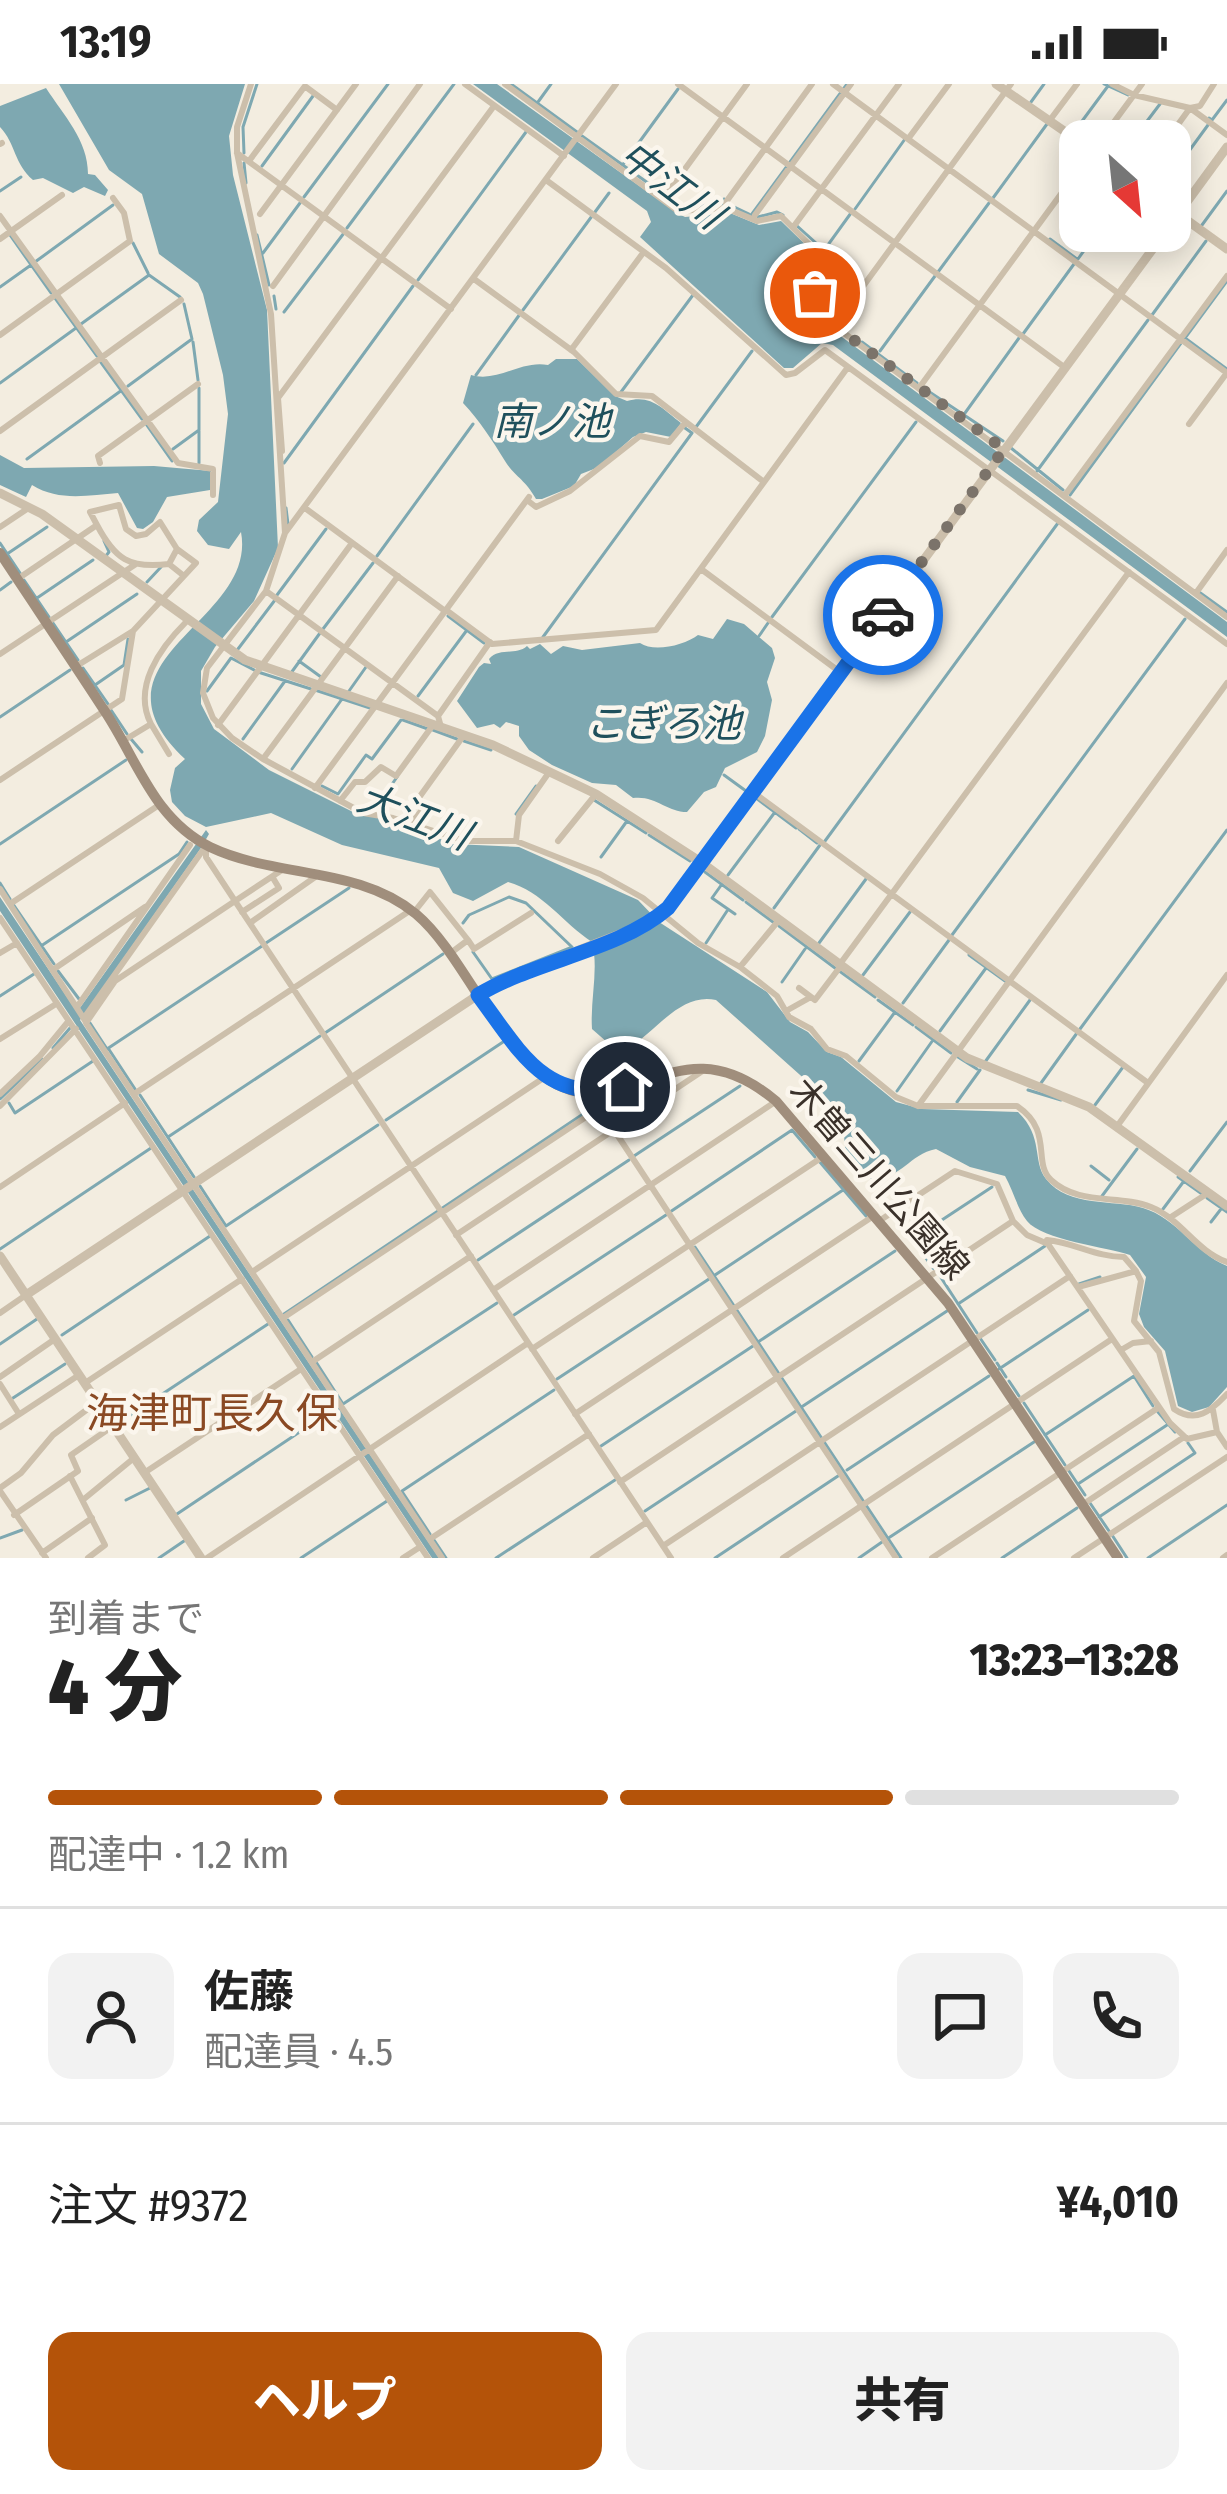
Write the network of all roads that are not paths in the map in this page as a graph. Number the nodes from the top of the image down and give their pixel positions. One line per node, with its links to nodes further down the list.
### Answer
1 (250, 84): 37 (street)
2 (356, 84): 25 (street)
3 (420, 84): 53 (street)
4 (465, 84): 23 (street)
5 (505, 84): 33 (street)
6 (616, 84): 33 (street)
7 (678, 84): 27 (street)
8 (747, 84): 27 (street)
9 (812, 84): 36 (street)
10 (833, 84): 21 (street)
11 (850, 84): 21 (street)
12 (898, 84): 26 (street)
13 (949, 84): 34 (street)
14 (996, 84): 20 (street)
15 (1077, 84): 28 (street)
16 (1112, 84): 22 (street)
17 (1142, 84): 22 (street)
18 (1214, 84): 24 (street)
19 (303, 85): 25 (street); 39 (street)
20 (1009, 88): 28 (street); 41 (street)
21 (843, 92): 26 (street); 40 (street)
22 (1134, 94): 24 (street); 29 (street)
23 (494, 106): 38 (street); 64 (street)
24 (1190, 108): 30 (street); 32 (street)
25 (337, 110): 43 (street)
26 (875, 116): 34 (street); 44 (street)
27 (723, 117): 36 (street); 49 (street)
28 (1050, 120): 31 (street)
29 (1115, 120)
30 (1181, 120)
31 (1059, 127)
32 (1227, 135)
33 (577, 138): 38 (street); 49 (street)
34 (908, 139): 41 (street)
35 (1227, 147): 45 (street)
36 (766, 148): 40 (street); 50 (street)
37 (237, 153): 39 (street); 88 (street)
38 (565, 155): 42 (street)
39 (249, 161): 43 (street)
40 (789, 165): 44 (street); 54 (street)
41 (949, 170): 58 (street); 60 (street)
42 (546, 180): 63 (street); 66 (street)
43 (281, 185): 51 (street); 53 (street)
44 (821, 189): 56 (street); 60 (street)
45 (1191, 190)
46 (62, 195): 57 (street)
47 (1059, 197): 58 (street)
48 (113, 198): 69 (street)
49 (662, 199): 50 (street)
50 (726, 208): 54 (street)
51 (260, 214)
52 (0, 216): 57 (street)
53 (324, 216): 64 (street); 67 (street)
54 (751, 217): 56 (street)
55 (1191, 223): 61 (street)
56 (793, 227): 73 (street)
57 (11, 231): 59 (street); 69 (street)
58 (1034, 231): 68 (street); 71 (street)
59 (0, 239)
60 (895, 243): 71 (street); 73 (street)
61 (1227, 249)
62 (1150, 252): 68 (street)
63 (643, 254): 76 (street); 78 (street)
64 (382, 258): 72 (street); 88 (street)
65 (1227, 276): 75 (street)
66 (474, 279): 72 (street); 76 (street)
67 (273, 286)
68 (1118, 293): 75 (street); 79 (street)
69 (56, 295): 74 (street); 77 (street)
70 (181, 300): 77 (street)
71 (980, 305): 79 (street); 82 (street)
72 (452, 309): 96 (street)
73 (834, 326): 82 (street)
74 (0, 335)
75 (1181, 339): 80 (street); 94 (street)
76 (572, 350): 85 (street)
77 (102, 358): 83 (street); 86 (street)
78 (848, 367): 90 (street); 91 (street)
79 (1064, 367): 87 (street)
80 (1227, 373): 84 (street)
81 (198, 384): 83 (street)
82 (919, 388): 87 (street)
83 (147, 420): 89 (street); 93 (street)
84 (1189, 424)
85 (683, 425): 91 (street); 116 (street)
86 (0, 431)
87 (1004, 450): 90 (street); 94 (street)
88 (279, 460): 99 (street)
89 (100, 463)
90 (989, 470): 108 (street); 129 (street)
91 (764, 482): 107 (street)
92 (0, 493): 95 (street)
93 (213, 495)
94 (1067, 497): 114 (street)
95 (31, 507): 98 (street); 100 (street)
96 (305, 508): 99 (street); 101 (street)
97 (97, 525): 100 (street); 102 (street); 105 (street)
98 (0, 527)
99 (285, 533): 113 (street)
100 (76, 540): 109 (street); 112 (street)
101 (352, 542): 111 (street); 117 (street)
102 (177, 549): 106 (street); 110 (street)
103 (1227, 550): 114 (street)
104 (0, 554): 112 (main road)
105 (136, 564): 106 (street); 109 (street)
106 (169, 564): 110 (street)
107 (701, 569): 122 (street); 129 (street)
108 (1130, 572): 123 (street); 158 (street)
109 (120, 574): 115 (street); 119 (street)
110 (184, 576): 115 (street)
111 (398, 576): 116 (street); 125 (street)
112 (17, 579): 119 (main road)
113 (266, 591): 117 (street); 124 (street)
114 (1196, 593): 118 (street)
115 (160, 603): 120 (street); 121 (street)
116 (446, 610): 122 (street); 130 (street)
117 (299, 614): 125 (street); 128 (street)
118 (1227, 617)
119 (46, 623): 126 (street); 127 (main road)
120 (188, 623): 124 (street); 136 (street)
121 (133, 632): 127 (street); 134 (street)
122 (490, 642): 135 (street)
123 (1227, 644)
124 (222, 646): 128 (street); 137 (street)
125 (345, 648): 130 (street); 132 (street)
126 (0, 654)
127 (75, 667): 134 (main road)
128 (260, 668): 132 (street); 137 (street)
129 (841, 672): 145 (street)
130 (393, 683): 133 (street); 135 (street)
131 (1227, 683): 176 (street)
132 (316, 687): 133 (street); 141 (street)
133 (375, 706): 135 (street); 144 (street)
134 (105, 710): 139 (main road); 143 (street)
135 (438, 723): 138 (street); 147 (street)
136 (151, 724): 139 (street); 140 (street)
137 (218, 724): 141 (street)
138 (464, 735): 142 (street); 149 (street)
139 (123, 741): 148 (main road)
140 (169, 754)
141 (263, 759): 144 (street)
142 (551, 770): 146 (street); 150 (street)
143 (0, 780)
144 (315, 788): 147 (street)
145 (753, 792): 153 (street); 158 (street)
146 (596, 794): 151 (street); 153 (street)
147 (340, 801): 149 (street)
148 (159, 806): 152 (main road); 160 (street)
149 (412, 824): 150 (street)
150 (516, 841): 164 (street)
151 (558, 841)
152 (199, 842): 154 (main road); 159 (street); 174 (street); 183 (street); 183 (street)
153 (701, 862): 164 (street); 166 (street)
154 (286, 867): 155 (main road); 156 (street)
155 (318, 875): 161 (main road); 167 (street)
156 (272, 877): 159 (street); 162 (street)
157 (0, 889): 160 (street)
158 (891, 894): 172 (street); 176 (street)
159 (235, 901): 162 (street); 183 (street)
160 (10, 904): 174 (street)
161 (412, 911): 168 (street); 171 (main road); 178 (street)
162 (242, 912): 167 (street)
163 (531, 913): 168 (street)
164 (658, 916): 173 (street); 179 (street)
165 (0, 918): 169 (street)
166 (779, 920): 172 (street); 173 (street)
167 (250, 923): 178 (street)
168 (468, 940): 171 (street)
169 (16, 943): 170 (street); 181 (street)
170 (0, 953)
171 (450, 954): 179 (main road)
172 (841, 964): 180 (street); 185 (street)
173 (740, 967): 182 (street)
174 (54, 969): 183 (street)
175 (1227, 975): 189 (street)
176 (1009, 981): 185 (street); 189 (street)
177 (799, 988): 180 (street)
178 (293, 989): 188 (street); 191 (street)
179 (478, 995): 187 (main road); 188 (street)
180 (811, 997): 182 (street)
181 (56, 1004): 183 (street); 184 (street)
182 (785, 1012): 196 (street)
183 (78, 1021): 190 (street); 191 (street); 193 (street); 195 (street)
184 (0, 1039)
185 (957, 1051): 196 (street); 197 (street)
186 (707, 1068): 192 (main road, 木曽三川公園線); 194 (main road); 198 (street)
187 (545, 1077): 194 (main road); 200 (street)
188 (352, 1078): 200 (street); 203 (street)
189 (1148, 1083): 197 (street)
190 (0, 1094)
191 (134, 1094): 203 (street)
192 (776, 1101): 199 (main road, 木曽三川公園線); 201 (street)
193 (125, 1103): 202 (street); 203 (street)
194 (595, 1103): 198 (street); 206 (street)
195 (0, 1106)
196 (918, 1106): 207 (street)
197 (1118, 1125): 204 (street)
198 (615, 1129): 201 (street); 210 (street)
199 (824, 1156): 208 (main road, 木曽三川公園線); 212 (street)
200 (411, 1166): 206 (street); 217 (street)
201 (652, 1184): 212 (street); 222 (street)
202 (0, 1187)
203 (188, 1188): 217 (street); 220 (street); 223 (street)
204 (1208, 1193): 205 (street); 207 (street)
205 (1227, 1206)
206 (440, 1211): 210 (street); 226 (street)
207 (1171, 1217): 215 (street)
208 (876, 1218): 209 (street); 219 (main road, 木曽三川公園線); 224 (street)
209 (1013, 1221): 211 (street); 219 (street)
210 (456, 1235): 214 (street)
211 (1037, 1240): 216 (street); 218 (street)
212 (691, 1244): 224 (street); 231 (street)
213 (0, 1256): 223 (street)
214 (471, 1256): 222 (street); 233 (street)
215 (1226, 1261)
216 (1136, 1271): 221 (street); 230 (street)
217 (252, 1272): 226 (street)
218 (1070, 1276): 221 (street); 229 (street)
219 (928, 1278): 229 (main road, 木曽三川公園線); 235 (street)
220 (242, 1279): 234 (street); 236 (street)
221 (1078, 1287): 227 (street)
222 (493, 1289): 231 (street)
223 (26, 1295): 225 (street); 228 (street)
224 (734, 1310): 235 (street); 245 (street)
225 (0, 1313)
226 (282, 1316): 233 (street)
227 (1112, 1339): 232 (street); 240 (street)
228 (56, 1340): 236 (street); 237 (street)
229 (974, 1341): 240 (main road, 木曽三川公園線); 251 (street)
230 (1151, 1341): 232 (street); 241 (street)
231 (530, 1346): 245 (street); 253 (street)
232 (1120, 1351): 242 (street)
233 (312, 1362): 253 (street)
234 (302, 1368): 253 (street); 256 (street)
235 (779, 1377): 251 (street); 259 (street)
236 (82, 1379): 239 (street); 244 (street)
237 (0, 1380): 244 (street)
238 (1227, 1394): 243 (street)
239 (97, 1402): 247 (street); 260 (street)
240 (1016, 1403): 257 (main road, 木曽三川公園線); 262 (street)
241 (1174, 1409): 242 (street); 243 (street)
242 (1160, 1410): 250 (street); 257 (street)
243 (1213, 1410): 248 (street)
244 (19, 1414): 246 (street)
245 (575, 1414): 249 (street)
246 (0, 1426)
247 (113, 1426): 255 (street); 258 (street)
248 (1217, 1432): 250 (street); 252 (street)
249 (589, 1434): 259 (street); 268 (street)
250 (1185, 1437): 263 (street)
251 (822, 1441): 262 (street); 270 (street)
252 (1227, 1447)
253 (365, 1453): 268 (street); 269 (street); 273 (street)
254 (1227, 1457): 267 (street)
255 (134, 1458): 256 (street); 261 (street)
256 (144, 1472): 273 (street)
257 (1061, 1473): 263 (main road, 木曽三川公園線); 281 (street)
258 (70, 1476): 261 (street); 264 (street)
259 (620, 1482): 266 (street)
260 (0, 1490): 264 (street)
261 (83, 1499): 265 (street)
262 (864, 1505): 279 (street); 280 (street)
263 (1082, 1505): 267 (main road, 木曽三川公園線)
264 (14, 1515): 271 (street)
265 (92, 1518): 271 (street); 272 (street)
266 (647, 1522): 270 (street); 277 (street)
267 (1104, 1538): 282 (street); 283 (main road, 木曽三川公園線)
268 (430, 1539): 276 (street)
269 (421, 1546): 274 (street); 275 (street)
270 (663, 1546): 278 (street)
271 (44, 1556)
272 (88, 1558)
273 (203, 1558)
274 (403, 1558)
275 (428, 1558)
276 (442, 1558)
277 (593, 1558)
278 (671, 1558)
279 (783, 1558)
280 (896, 1558)
281 (932, 1558)
282 (1074, 1558)
283 (1118, 1558)

